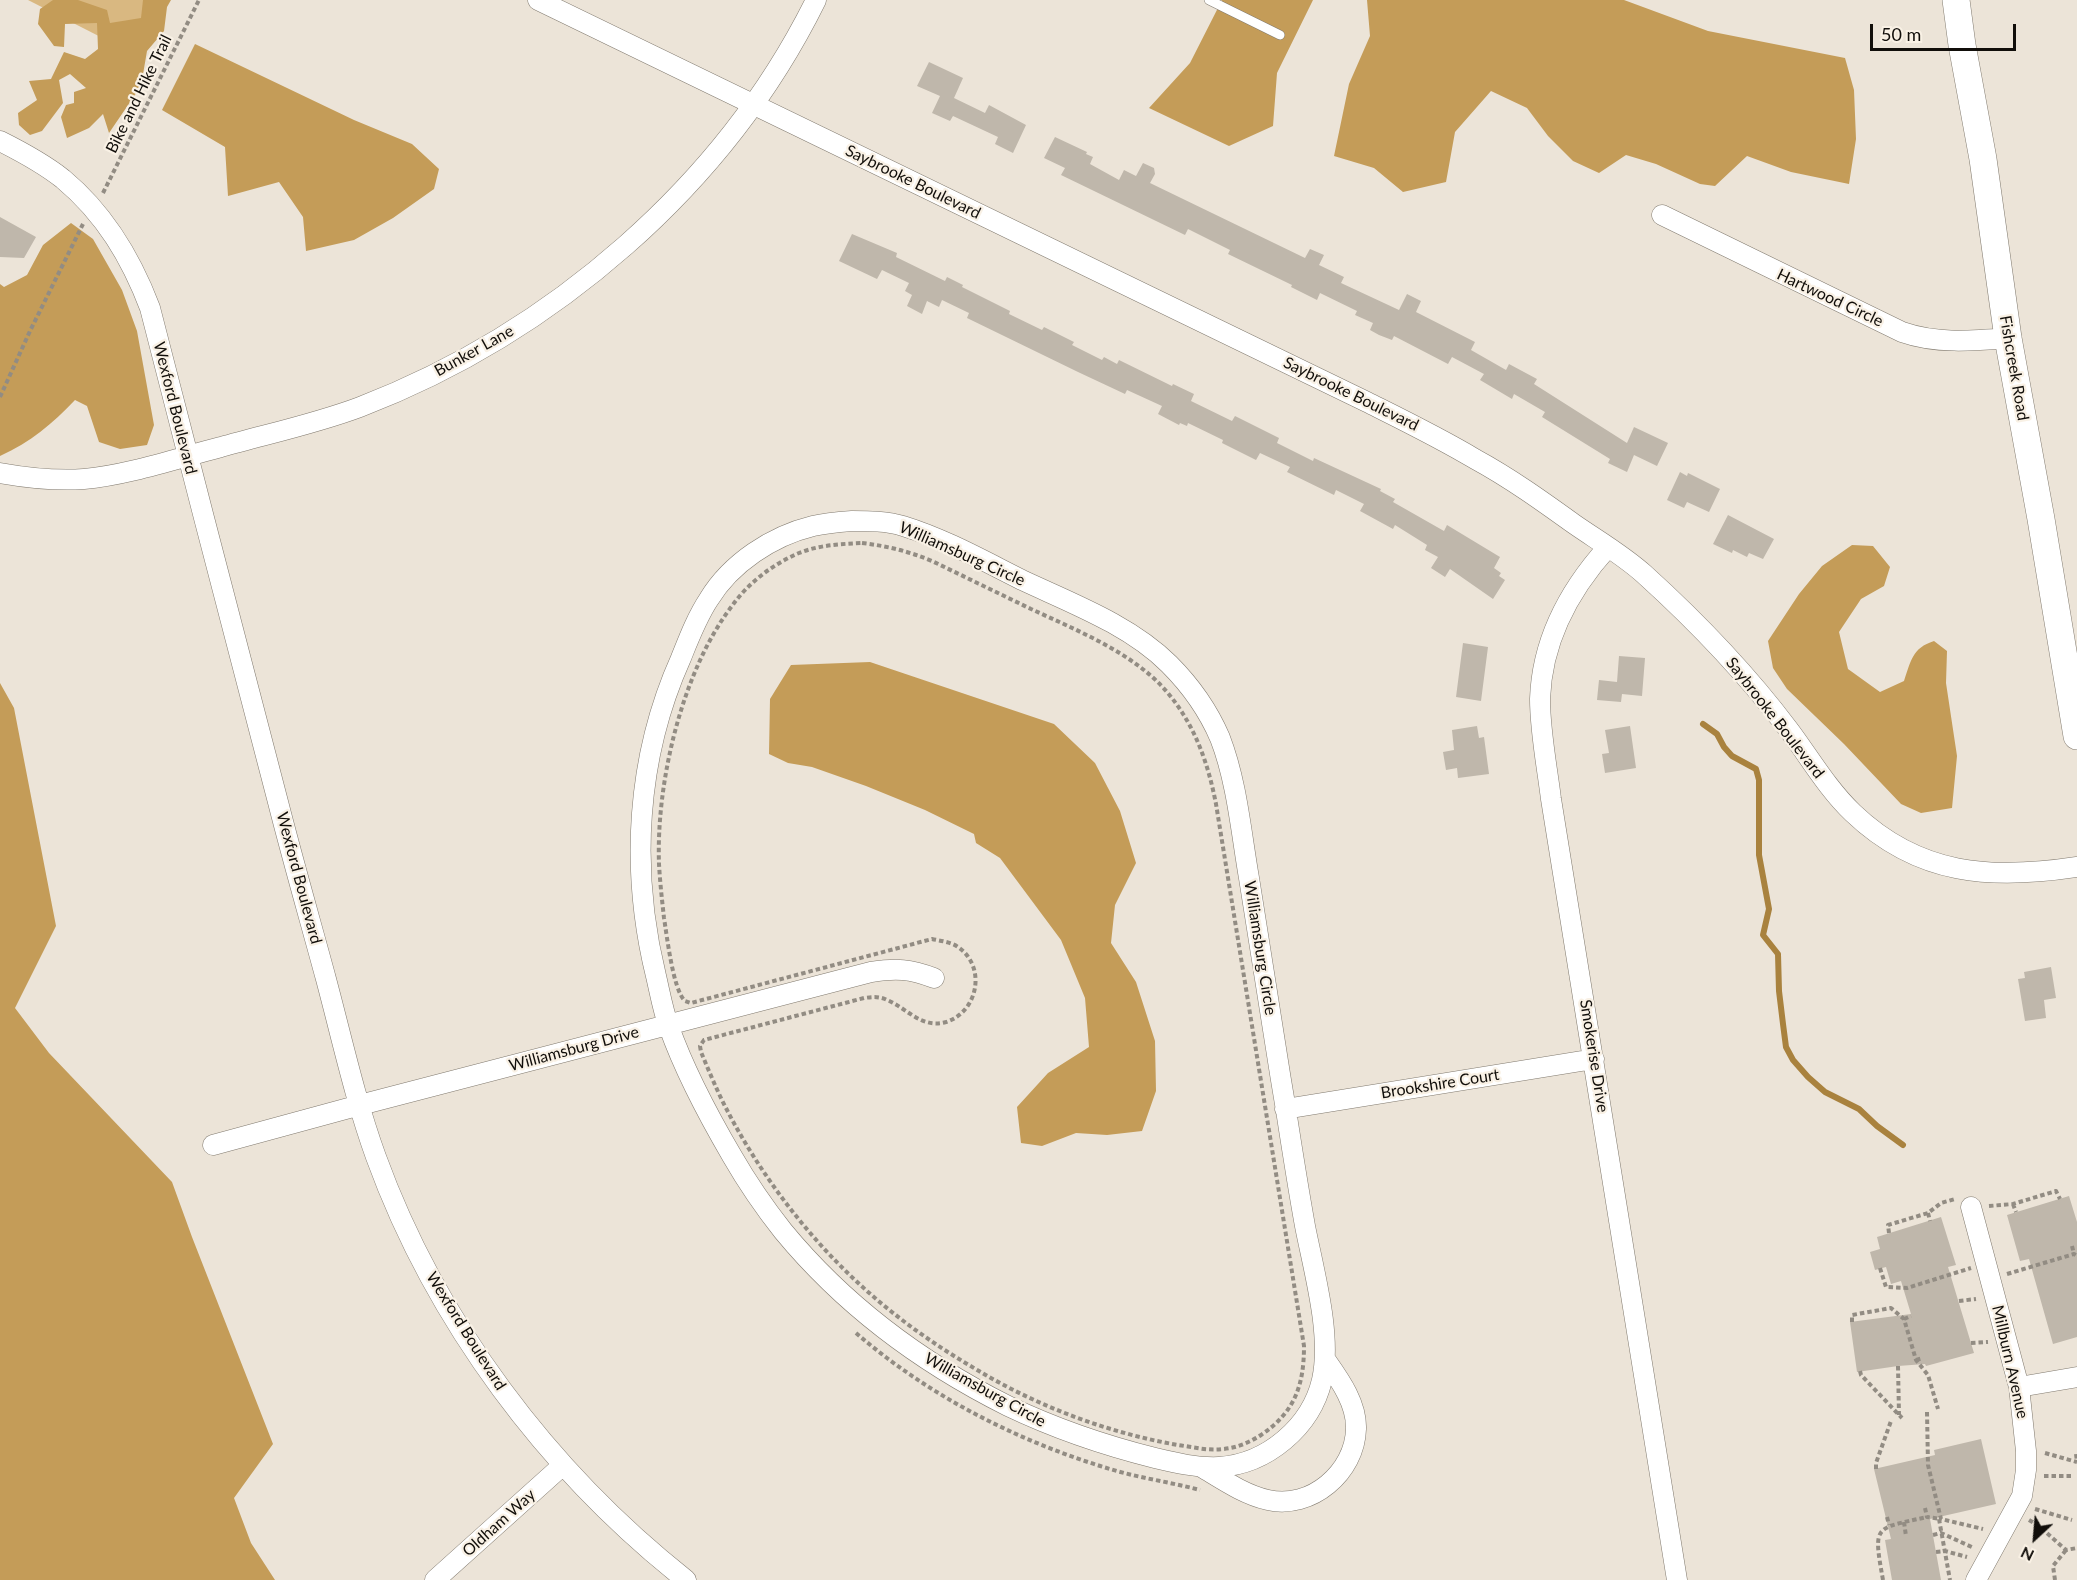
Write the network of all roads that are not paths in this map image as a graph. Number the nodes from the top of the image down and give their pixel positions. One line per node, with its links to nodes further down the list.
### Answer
1 (538, 0): 6 (street, Saybrooke Boulevard)
2 (816, 0): 6 (street, Bunker Lane)
3 (1209, 0): 5 (lane)
4 (1956, 0): 9 (main road, Fishcreek Road)
5 (1280, 35)
6 (753, 104): 10 (street, Bunker Lane); 12 (street, Saybrooke Boulevard)
7 (0, 141): 10 (street, Wexford Boulevard)
8 (1662, 215): 9 (street, Hartwood Circle)
9 (2008, 339): 13 (main road, Fishcreek Road)
10 (188, 455): 11 (street, Bunker Lane); 18 (street, Wexford Boulevard)
11 (0, 473)
12 (1608, 547): 14 (street, Saybrooke Boulevard); 17 (street, Smokerise Drive)
13 (2077, 736)
14 (2077, 867)
15 (934, 978): 16 (street, Williamsburg Drive)
16 (668, 1025): 18 (street, Williamsburg Drive); 19 (street, Williamsburg Circle); 26 (street, Williamsburg Circle)
17 (1594, 1059): 19 (street, Brookshire Court); 29 (street, Smokerise Drive)
18 (360, 1105): 20 (street, Williamsburg Drive); 25 (street, Wexford Boulevard)
19 (1285, 1109): 22 (street, Williamsburg Circle)
20 (213, 1145)
21 (1965, 1203): 24 (street, Millburn Avenue)
22 (1325, 1359): 26 (street, Williamsburg Circle); 26 (street)
23 (2077, 1377): 24 (street)
24 (2019, 1387): 30 (street, Millburn Avenue)
25 (563, 1465): 27 (street, Oldham Way); 28 (street, Wexford Boulevard)
26 (1199, 1466)
27 (435, 1580)
28 (686, 1580)
29 (1677, 1580)
30 (1976, 1580)

